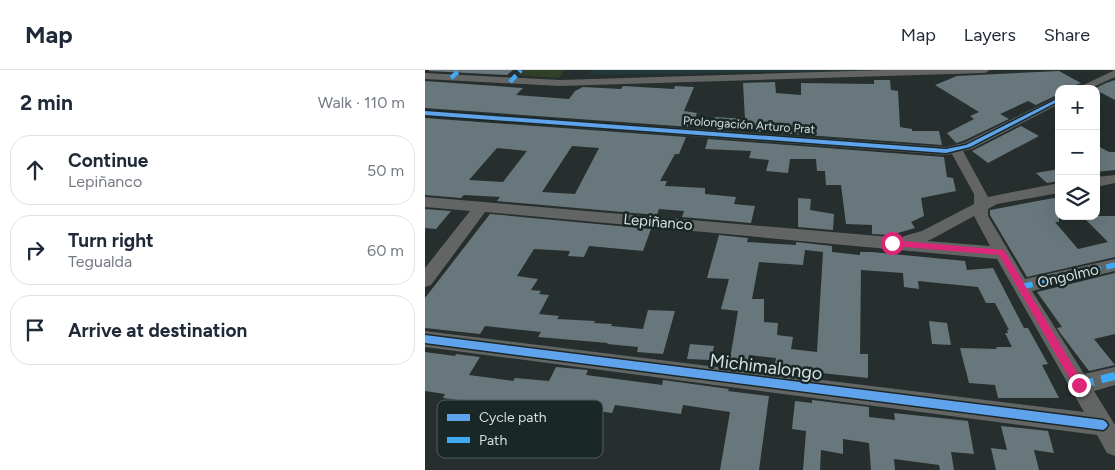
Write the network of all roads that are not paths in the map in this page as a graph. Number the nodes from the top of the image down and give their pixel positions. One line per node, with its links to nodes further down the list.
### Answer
1 (460, 70): 7 (street)
2 (521, 70): 8 (street)
3 (585, 70): 9 (street)
4 (985, 70): 9 (street)
5 (1115, 73): 10 (street)
6 (425, 76): 7 (street)
7 (451, 78): 8 (street)
8 (510, 82): 9 (street)
9 (575, 82)
10 (1089, 85)
11 (1055, 100): 13 (street, Prolongación Arturo Prat)
12 (425, 113): 13 (street, Prolongación Arturo Prat)
13 (956, 150): 18 (street)
14 (1105, 181): 16 (street)
15 (1055, 189): 18 (street, Lepiñanco)
16 (1115, 192)
17 (425, 202): 19 (street, Lepiñanco)
18 (982, 205): 20 (street, Lepiñanco); 21 (street)
19 (482, 206): 20 (street, Lepiñanco); 23 (street)
20 (892, 243): 21 (street, Lepiñanco)
21 (1001, 253): 24 (street)
22 (1115, 265): 24 (street, Ongolmo)
23 (425, 280)
24 (1021, 287): 27 (street)
25 (425, 339): 28 (street, Michimalongo)
26 (1115, 376): 27 (street)
27 (1079, 385): 28 (street)
28 (1103, 425): 29 (street)
29 (1115, 446)

